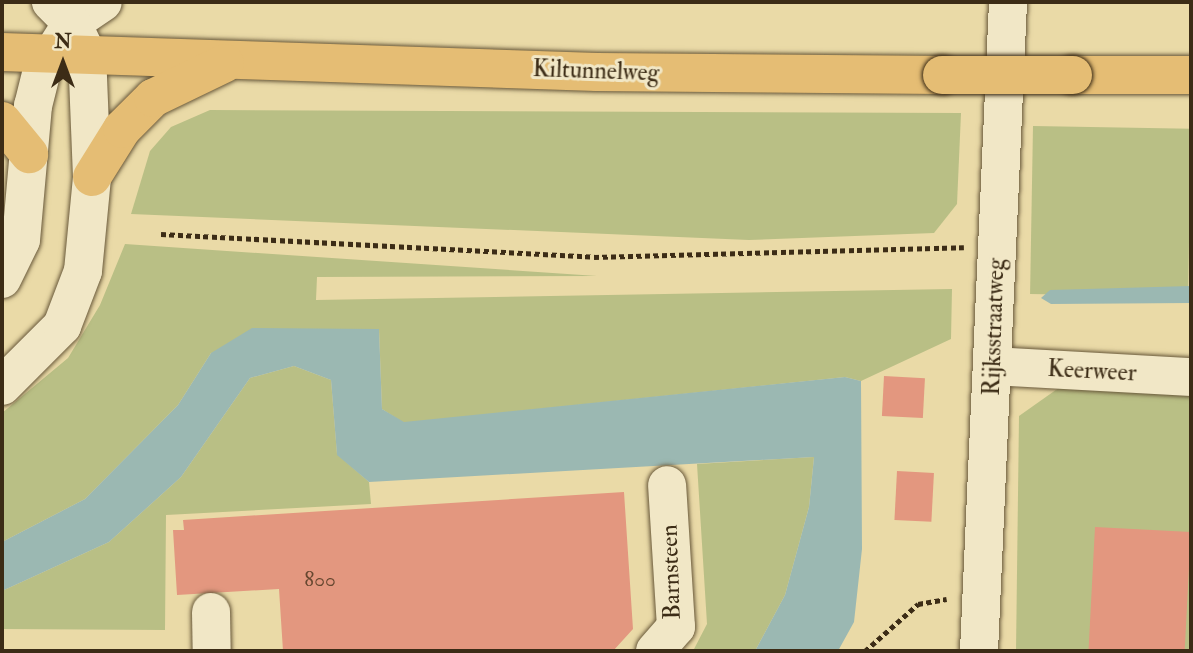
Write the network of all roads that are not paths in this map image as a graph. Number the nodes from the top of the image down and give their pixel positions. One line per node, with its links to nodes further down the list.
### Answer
1 (103, 2): 3 (street)
2 (1008, 2): 11 (street, Rijksstraatweg)
3 (65, 33): 4 (main road, Kiltunnelweg); 5 (main road, Kiltunnelweg); 8 (street); 9 (street)
4 (2, 51)
5 (237, 59): 6 (main road, Kiltunnelweg, bridge); 9 (main road)
6 (1191, 75)
7 (2, 121): 8 (main road)
8 (29, 153): 10 (street)
9 (92, 177): 13 (street)
10 (2, 279)
11 (993, 366): 12 (street, Keerweer); 18 (street, Rijksstraatweg)
12 (1191, 377)
13 (2, 386)
14 (667, 485): 17 (street, Barnsteen)
15 (211, 612): 16 (street)
16 (212, 651)
17 (655, 651)
18 (979, 651)

